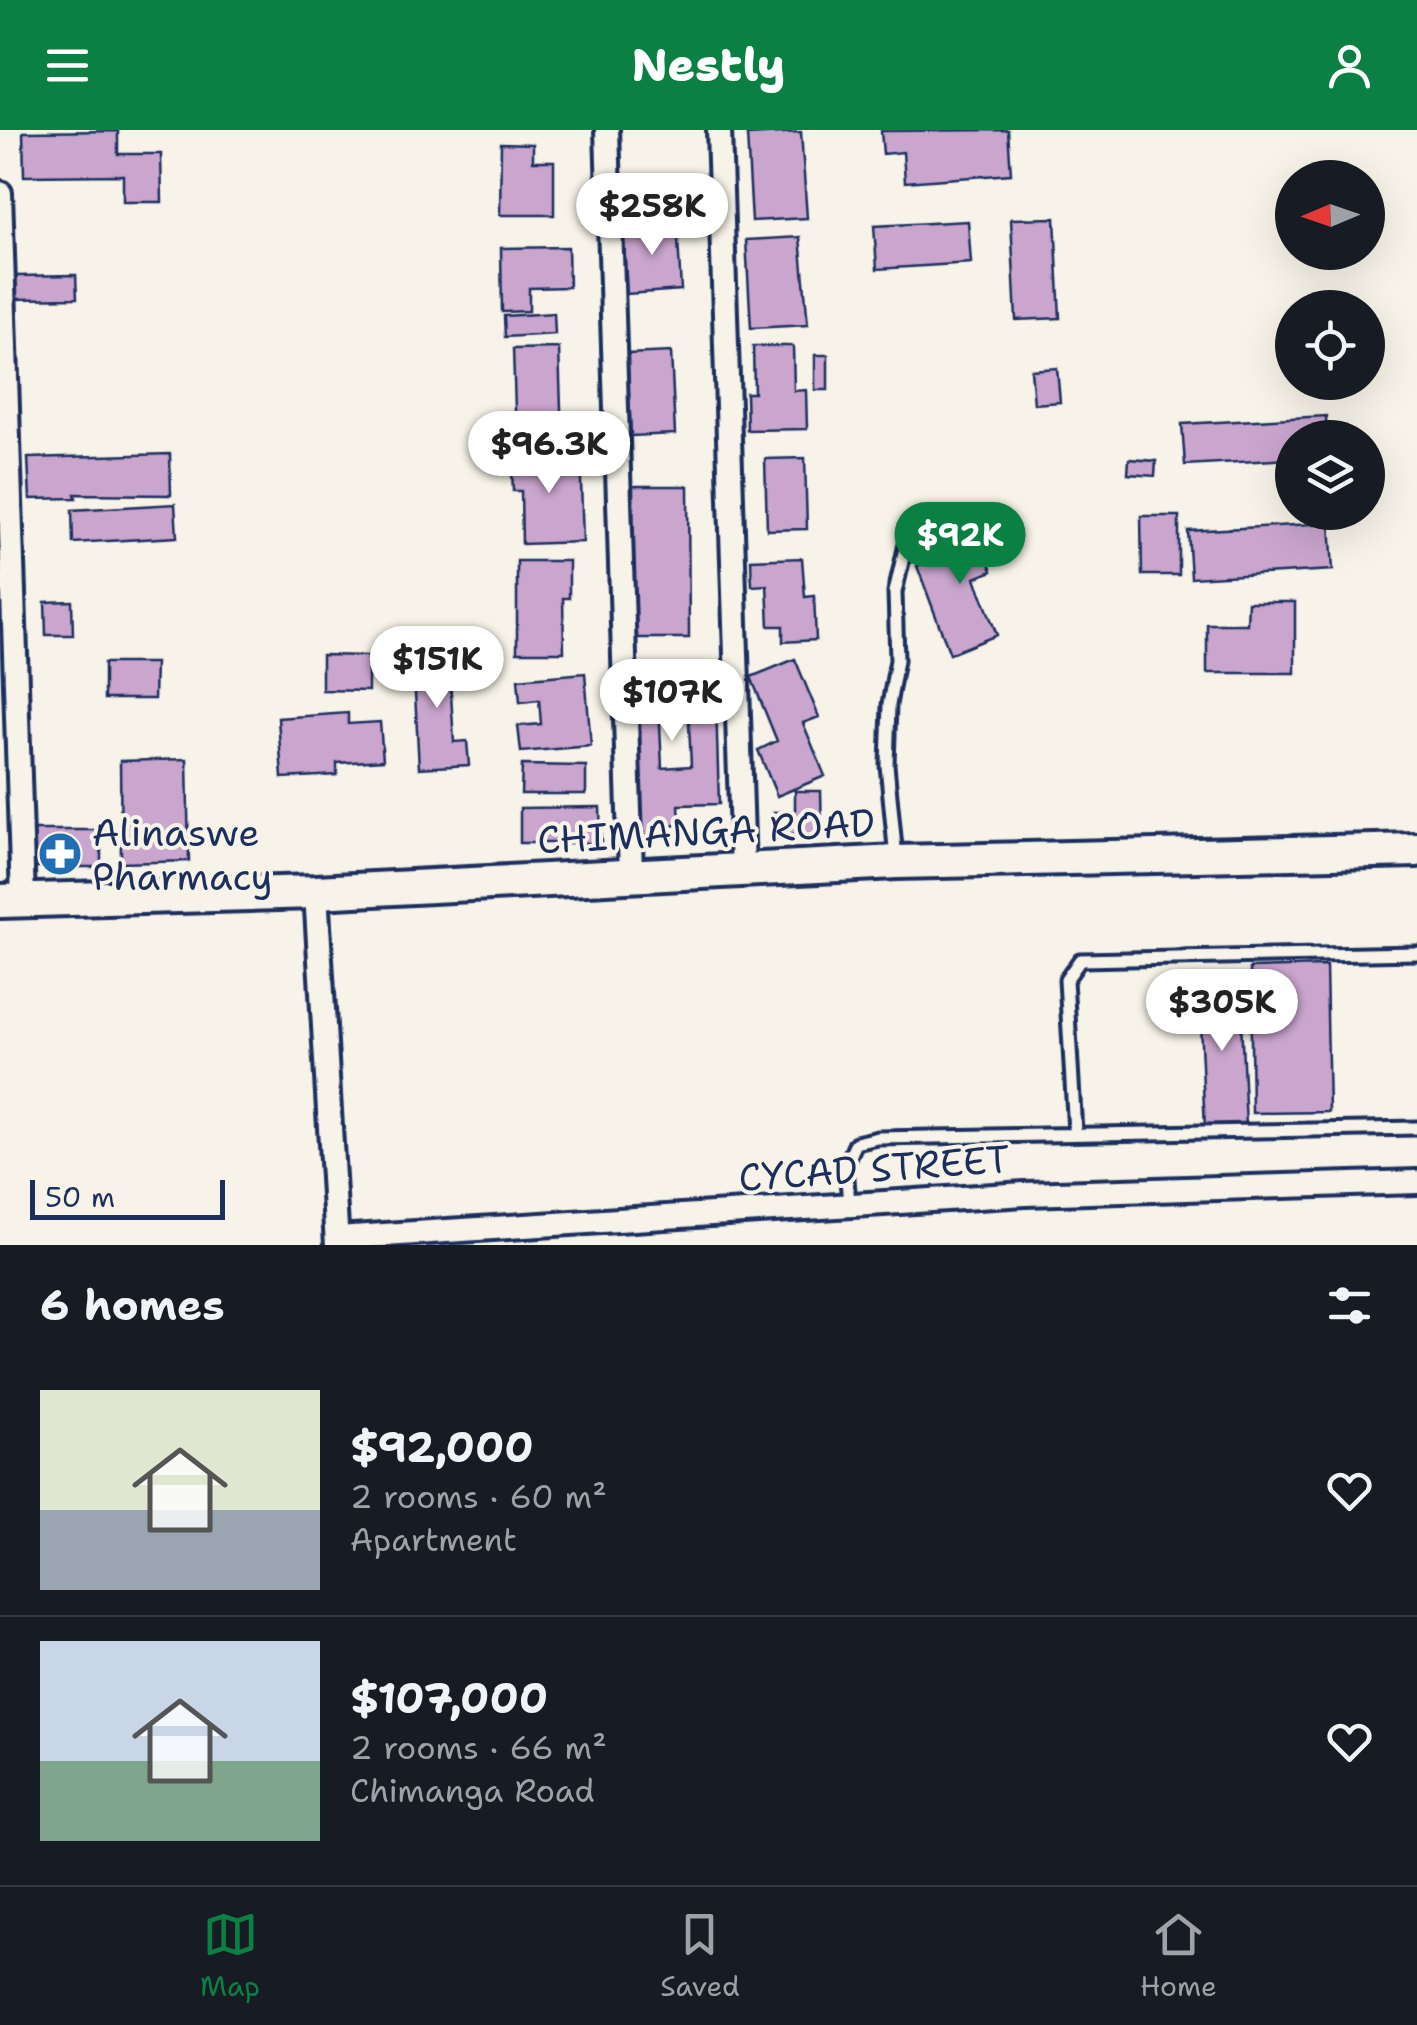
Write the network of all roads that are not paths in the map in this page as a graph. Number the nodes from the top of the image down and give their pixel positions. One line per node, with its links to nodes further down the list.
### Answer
1 (607, 130): 8 (street)
2 (719, 130): 7 (street)
3 (0, 193): 10 (street)
4 (907, 540): 6 (lane)
5 (1417, 850): 6 (street, CHIMANGA ROAD)
6 (896, 862): 7 (street, CHIMANGA ROAD)
7 (743, 870): 8 (street, CHIMANGA ROAD)
8 (631, 873): 9 (street, CHIMANGA ROAD)
9 (316, 892): 10 (street, CHIMANGA ROAD); 16 (street)
10 (12, 900)
11 (1417, 953): 13 (lane)
12 (1417, 1128): 13 (lane)
13 (1075, 1132): 15 (lane)
14 (1417, 1182): 15 (street, CYCAD STREET)
15 (849, 1205): 16 (street, CYCAD STREET)
16 (337, 1242)

